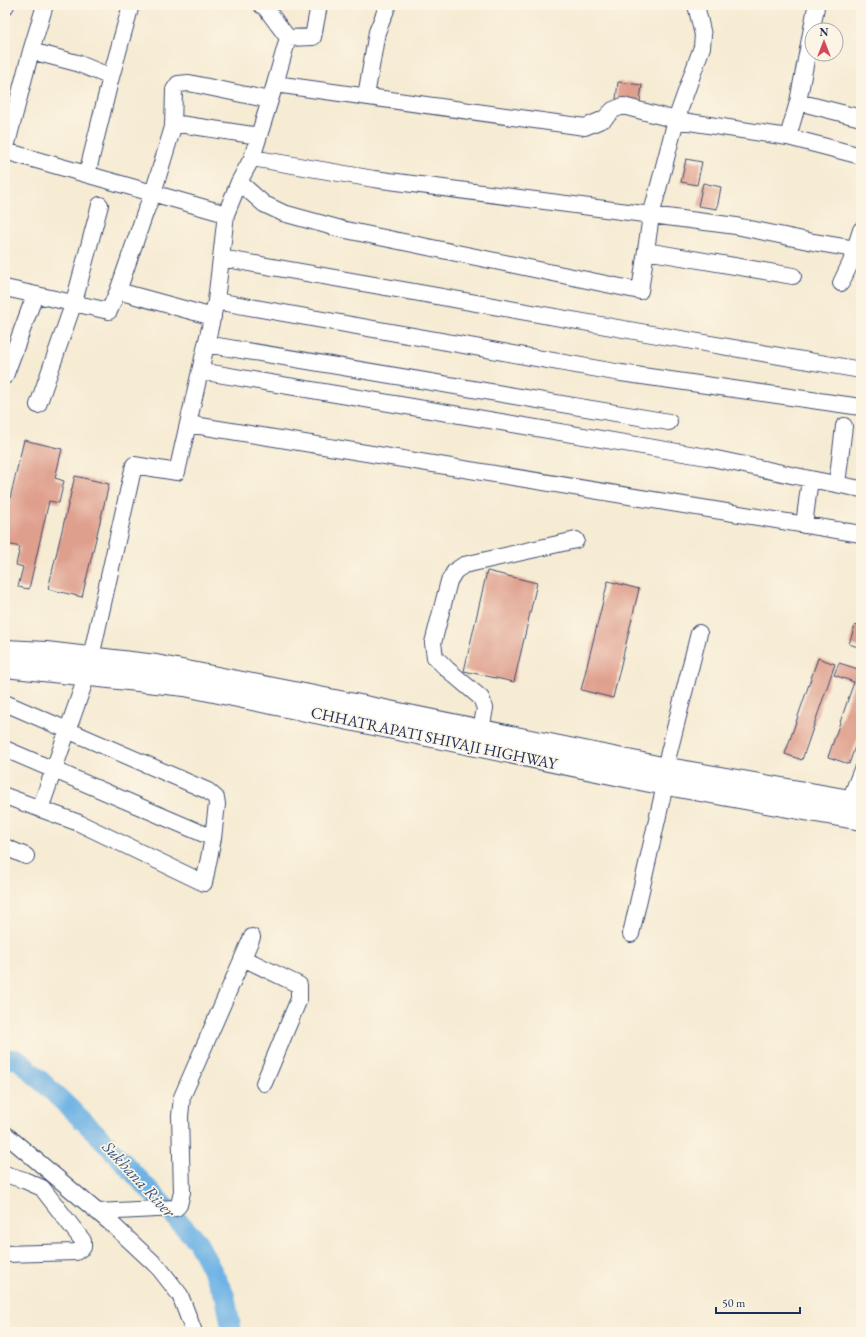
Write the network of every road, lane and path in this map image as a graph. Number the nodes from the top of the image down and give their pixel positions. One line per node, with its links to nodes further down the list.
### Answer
1 (46, 5): 9 (street)
2 (131, 5): 10 (street)
3 (262, 5): 8 (street)
4 (319, 5): 8 (street)
5 (388, 5): 12 (street)
6 (696, 5): 16 (street)
7 (816, 7): 14 (street)
8 (288, 38): 11 (street)
9 (31, 51): 10 (street); 20 (street)
10 (111, 77): 23 (street)
11 (275, 84): 12 (street); 13 (street)
12 (366, 96): 16 (street)
13 (270, 100): 17 (street); 18 (street)
14 (798, 102): 15 (street); 19 (street)
15 (861, 118)
16 (676, 120): 19 (street); 28 (street)
17 (173, 124): 18 (street); 25 (street)
18 (259, 136): 22 (street)
19 (788, 137): 21 (street)
20 (5, 151): 23 (street)
21 (861, 156)
22 (252, 158): 24 (street); 28 (street)
23 (86, 174): 25 (street)
24 (239, 182): 27 (street); 30 (street)
25 (153, 193): 27 (street); 36 (street)
26 (100, 205): 39 (street)
27 (226, 214): 31 (street)
28 (651, 216): 30 (street); 32 (street)
29 (861, 230): 32 (street)
30 (646, 251): 33 (street)
31 (221, 258): 38 (street); 42 (street)
32 (856, 259): 34 (street)
33 (793, 276)
34 (841, 283)
35 (5, 288): 37 (street)
36 (118, 290): 39 (street); 40 (street)
37 (34, 295): 39 (street); 44 (street)
38 (216, 301): 40 (street); 46 (street)
39 (74, 302): 45 (street)
40 (213, 317): 41 (street)
41 (206, 344): 43 (street); 47 (street)
42 (861, 370)
43 (200, 371): 48 (street); 50 (street)
44 (5, 376)
45 (38, 405)
46 (861, 407)
47 (670, 422)
48 (188, 424): 53 (street); 58 (street)
49 (844, 426): 51 (street)
50 (810, 480): 51 (street); 53 (street)
51 (837, 484): 52 (street)
52 (861, 489)
53 (804, 525): 54 (street)
54 (861, 534)
55 (576, 540): 62 (street)
56 (699, 633): 66 (street)
57 (5, 650): 58 (main road, CHHATRAPATI SHIVAJI HIGHWAY)
58 (89, 666): 59 (main road, CHHATRAPATI SHIVAJI HIGHWAY); 61 (street); 62 (main road, CHHATRAPATI SHIVAJI HIGHWAY); 66 (main road, CHHATRAPATI SHIVAJI HIGHWAY)
59 (5, 667)
60 (5, 703): 61 (street)
61 (68, 729): 64 (street); 70 (street)
62 (481, 730): 66 (main road, CHHATRAPATI SHIVAJI HIGHWAY)
63 (5, 749): 64 (street)
64 (54, 770): 68 (street); 70 (street)
65 (861, 772): 69 (street)
66 (665, 776): 69 (main road, CHHATRAPATI SHIVAJI HIGHWAY); 73 (street)
67 (5, 796): 68 (street)
68 (40, 809): 70 (street)
69 (855, 810)
70 (213, 838)
71 (5, 847): 72 (street)
72 (26, 856)
73 (631, 934)
74 (252, 937): 75 (street)
75 (243, 958): 76 (street); 79 (street)
76 (264, 1083)
77 (5, 1134): 79 (street)
78 (5, 1175): 80 (street)
79 (98, 1212): 81 (street)
80 (5, 1254)
81 (194, 1332)

